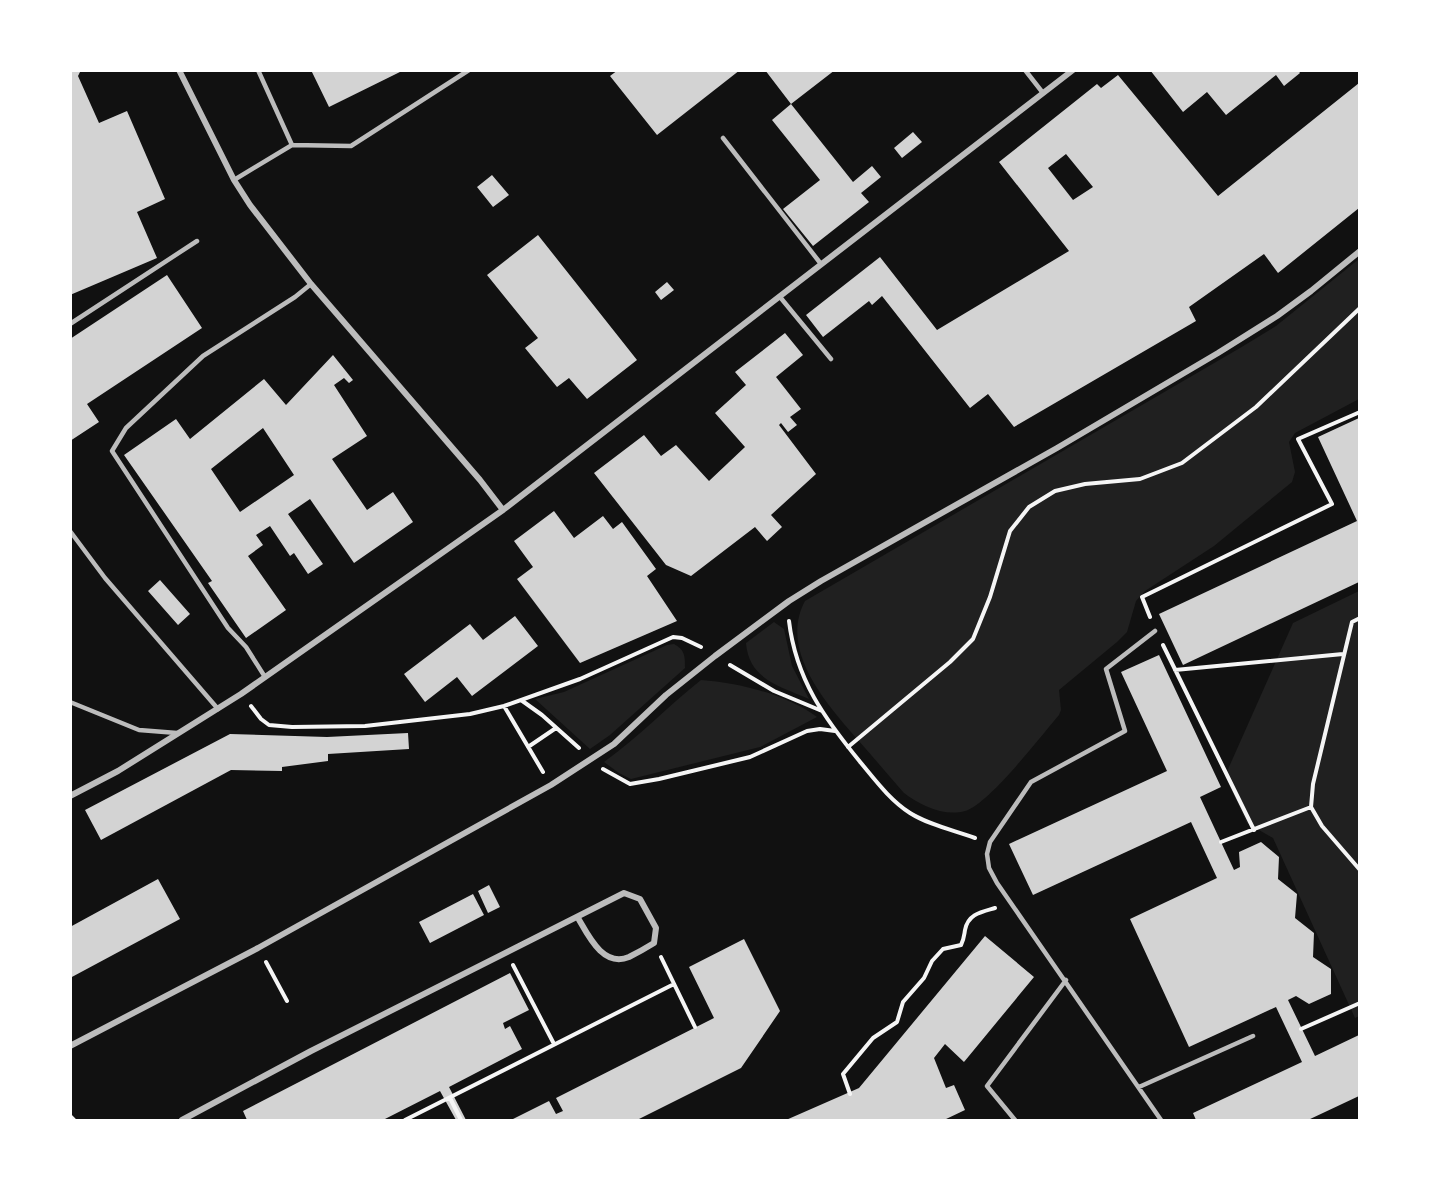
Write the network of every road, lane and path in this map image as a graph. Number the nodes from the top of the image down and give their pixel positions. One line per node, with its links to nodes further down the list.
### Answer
1 (179, 70): 9 (street)
2 (258, 70): 8 (lane)
3 (469, 70): 8 (lane)
4 (1025, 70): 6 (lane)
5 (1073, 70): 6 (street)
6 (1043, 93): 12 (street)
7 (723, 138): 12 (lane)
8 (292, 145): 9 (lane)
9 (234, 180): 13 (street)
10 (197, 240): 16 (lane)
11 (1359, 250): 21 (street)
12 (820, 264): 14 (street)
13 (311, 284): 19 (street); 26 (lane)
14 (780, 297): 17 (lane); 19 (street)
15 (1359, 308): 35 (path)
16 (70, 324)
17 (831, 359)
18 (1359, 412): 23 (path)
19 (503, 510): 26 (street)
20 (70, 531): 30 (lane)
21 (789, 601): 32 (path); 36 (street)
22 (1359, 618): 24 (path)
23 (1155, 632): 25 (path); 41 (lane)
24 (1343, 654): 25 (path); 39 (path)
25 (1175, 670): 40 (path)
26 (265, 677): 27 (street)
27 (241, 694): 29 (path); 30 (street)
28 (70, 702): 33 (lane)
29 (504, 706): 31 (path); 34 (path)
30 (218, 709): 33 (street)
31 (556, 728): 34 (path); 36 (path)
32 (835, 731): 35 (path); 36 (path)
33 (177, 733): 38 (street)
34 (528, 747): 37 (path)
35 (848, 747): 41 (path)
36 (592, 759): 37 (street)
37 (551, 785): 47 (street)
38 (70, 796)
39 (1311, 807): 40 (path); 43 (path)
40 (1254, 830): 42 (path)
41 (990, 842): 44 (lane)
42 (1221, 842)
43 (1359, 870)
44 (1011, 904): 49 (lane); 59 (path)
45 (578, 918): 46 (street); 46 (street); 48 (street)
46 (654, 943): 50 (path)
47 (258, 948): 51 (path); 57 (street)
48 (507, 953): 56 (path); 63 (street)
49 (1066, 980): 58 (lane); 66 (lane)
50 (674, 984): 53 (path); 56 (path)
51 (287, 1001)
52 (1359, 1003): 54 (path)
53 (695, 1028)
54 (1301, 1029)
55 (1253, 1036): 58 (lane)
56 (554, 1044): 60 (path)
57 (70, 1046)
58 (1139, 1087): 67 (lane)
59 (850, 1094)
60 (450, 1098): 64 (path); 65 (path)
61 (70, 1116): 62 (path)
62 (74, 1120)
63 (182, 1120)
64 (405, 1120)
65 (461, 1120)
66 (1015, 1120)
67 (1161, 1120)

